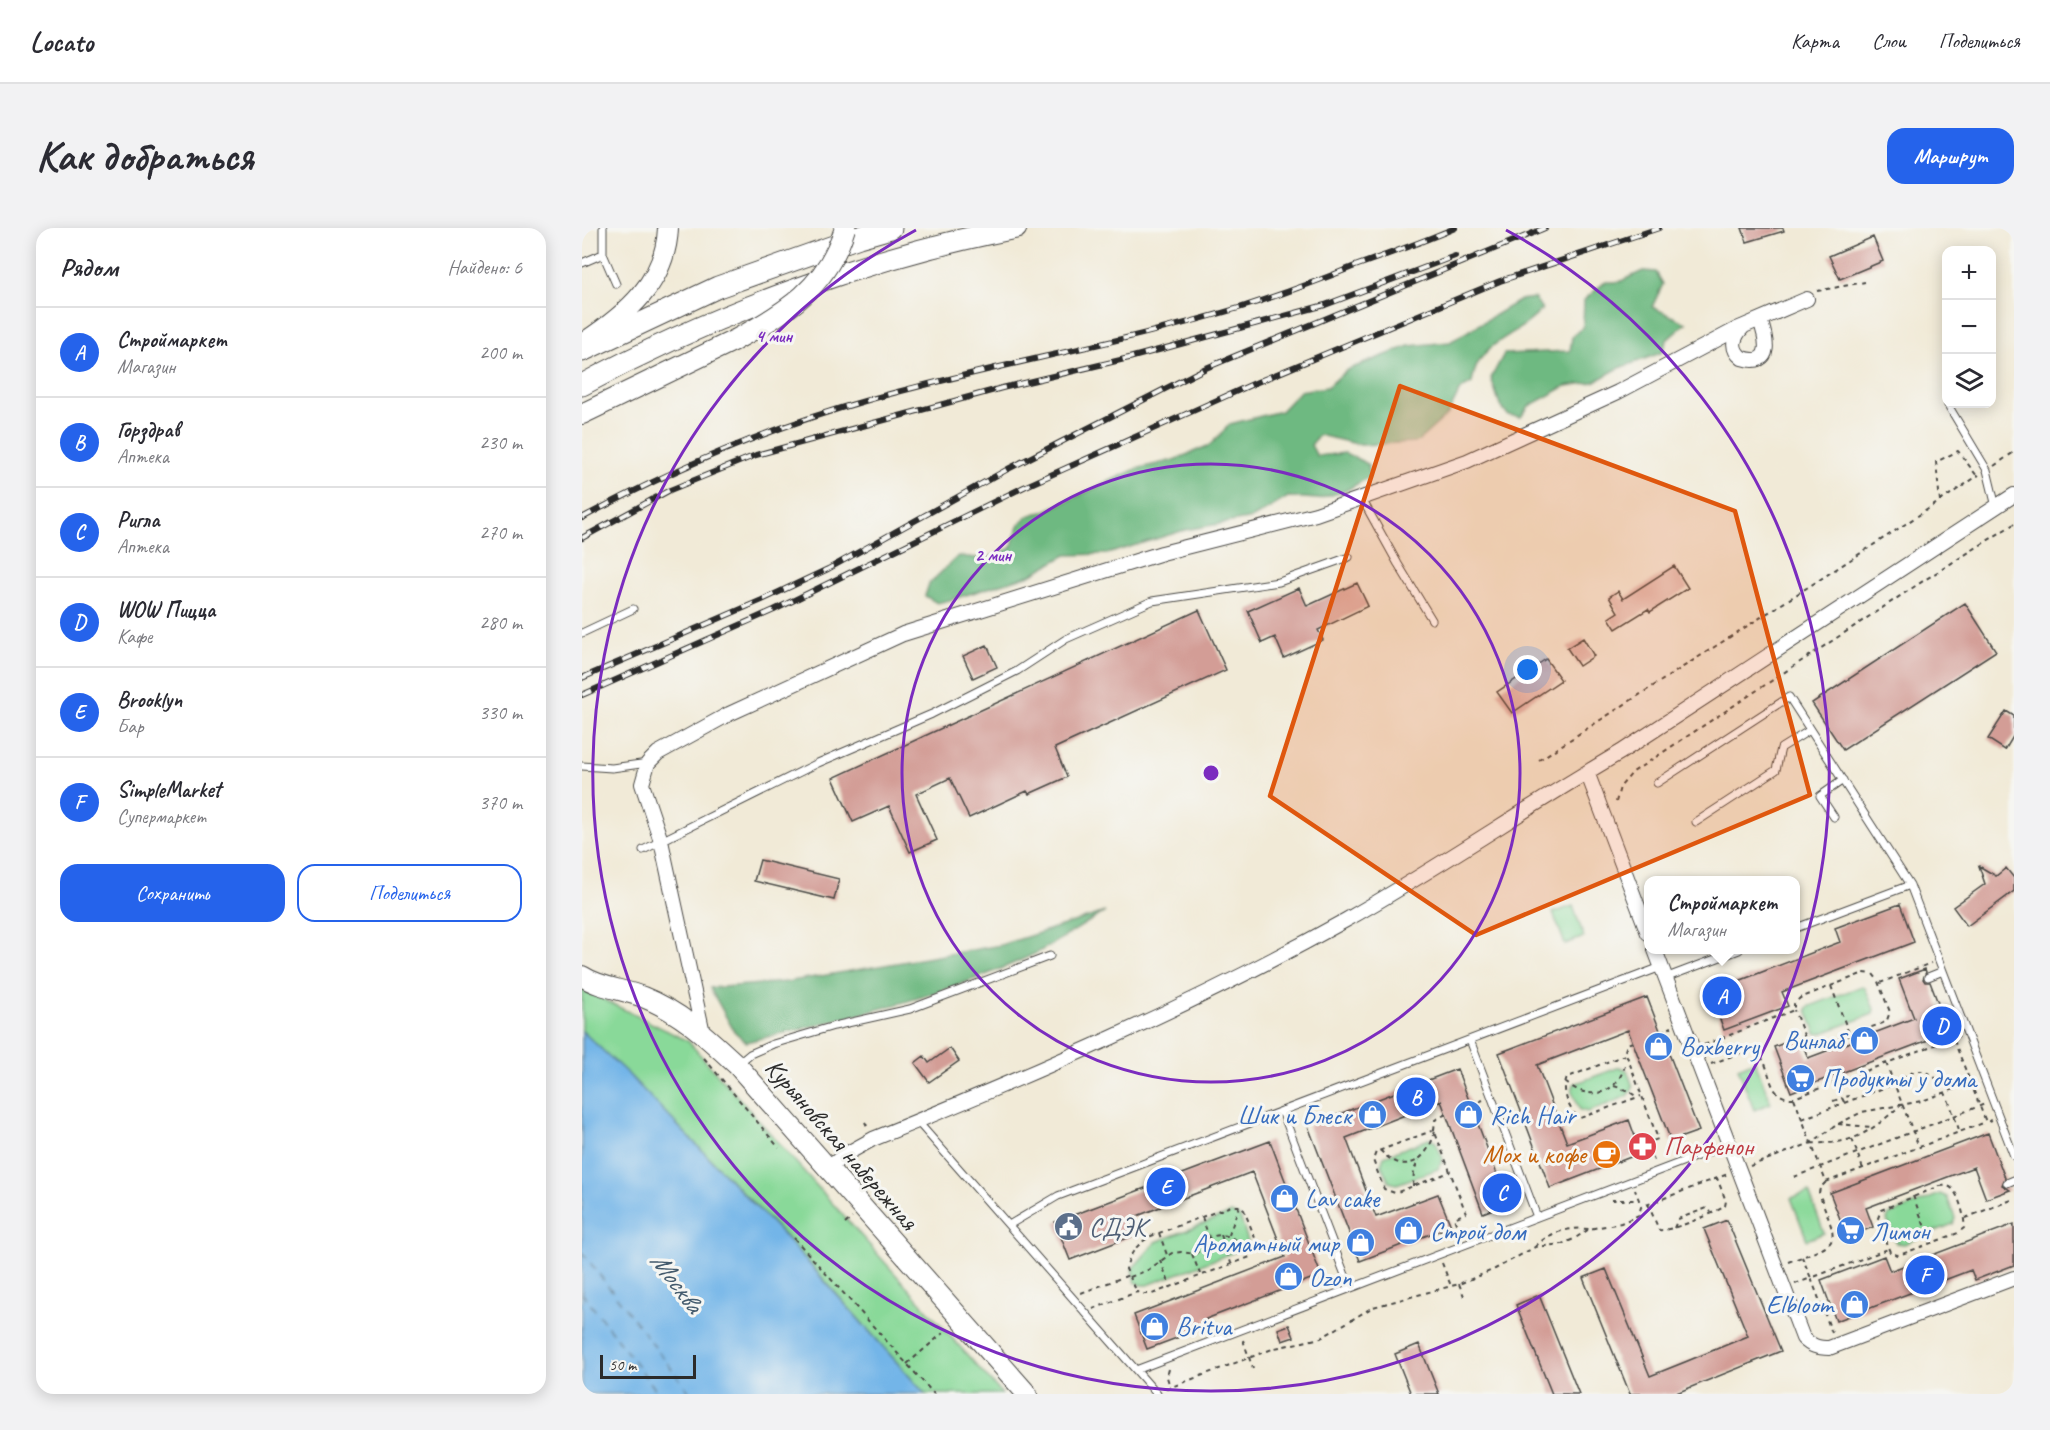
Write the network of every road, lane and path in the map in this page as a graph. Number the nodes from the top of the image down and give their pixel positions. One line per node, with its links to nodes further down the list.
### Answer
1 (603, 228): 6 (lane)
2 (668, 228): 13 (main road)
3 (845, 228): 19 (main road, bridge)
4 (891, 228): 15 (main road)
5 (1016, 228): 17 (main road)
6 (603, 254): 7 (lane); 9 (lane)
7 (582, 263)
8 (1865, 282): 10 (path)
9 (615, 284)
10 (1811, 295): 11 (street)
11 (1760, 320): 12 (street); 16 (street)
12 (1743, 327): 14 (street); 16 (street)
13 (582, 344)
14 (1700, 350): 16 (street); 24 (street)
15 (582, 351)
16 (1738, 355)
17 (582, 385)
18 (1950, 408): 21 (lane)
19 (582, 414)
20 (2014, 452): 21 (path)
21 (1987, 470): 22 (path); 26 (lane)
22 (1977, 477): 25 (path); 25 (path)
23 (2014, 495): 26 (street)
24 (1362, 499): 30 (lane); 34 (street)
25 (1940, 502): 33 (path)
26 (1996, 507): 36 (street)
27 (2014, 524): 39 (path)
28 (1349, 557): 42 (lane)
29 (633, 609): 31 (lane)
30 (1432, 620)
31 (582, 633)
32 (1810, 730): 37 (lane); 38 (lane); 41 (lane)
33 (1539, 760)
34 (648, 763): 35 (lane); 42 (street)
35 (582, 766)
36 (1587, 772): 45 (street); 88 (street)
37 (1843, 780): 40 (lane); 44 (lane)
38 (1657, 783)
39 (1616, 802)
40 (1834, 817)
41 (1696, 822)
42 (661, 841): 43 (lane); 61 (street)
43 (644, 850)
44 (1910, 885): 46 (lane); 52 (lane)
45 (1644, 922)
46 (1800, 926)
47 (1656, 954): 51 (street)
48 (1725, 954): 51 (lane)
49 (1050, 956): 66 (lane)
50 (1927, 964): 55 (path)
51 (1663, 972): 60 (lane); 63 (street)
52 (1943, 972): 54 (lane); 68 (lane)
53 (582, 976): 61 (main road, Курьяновская набережная)
54 (1928, 977)
55 (1879, 983): 56 (path); 58 (path)
56 (1831, 986): 57 (path); 58 (path)
57 (1794, 1010): 58 (path); 63 (path)
58 (1850, 1036)
59 (1953, 1038): 65 (path)
60 (1470, 1040): 75 (lane); 84 (lane)
61 (701, 1042): 66 (main road, Курьяновская набережная); 100 (path)
62 (1633, 1042): 64 (path)
63 (1693, 1049): 67 (street)
64 (1626, 1057): 69 (path); 71 (path); 74 (path)
65 (1886, 1063): 70 (path); 77 (path)
66 (736, 1065): 107 (main road, Курьяновская набережная)
67 (1700, 1068): 77 (path); 99 (street)
68 (1984, 1078): 72 (path); 80 (lane)
69 (1565, 1081): 71 (path); 76 (path)
70 (1894, 1084): 72 (path); 81 (path); 82 (path)
71 (1614, 1086): 76 (path)
72 (1945, 1093): 82 (path); 86 (path)
73 (1849, 1095): 78 (path)
74 (1641, 1096): 76 (path); 110 (path)
75 (1491, 1097): 83 (path); 124 (lane)
76 (1637, 1097)
77 (1794, 1098): 87 (path)
78 (1842, 1098): 79 (path); 81 (path)
79 (1833, 1101)
80 (1993, 1101): 86 (path); 104 (lane)
81 (1844, 1103): 87 (path)
82 (1902, 1104): 91 (path); 93 (path); 95 (path)
83 (1471, 1105)
84 (1282, 1111): 128 (lane); 153 (lane)
85 (1446, 1114): 94 (path)
86 (1954, 1116): 95 (path); 96 (path)
87 (1802, 1119): 98 (path)
88 (917, 1121): 107 (street); 128 (lane)
89 (865, 1122): 92 (path)
90 (1986, 1122): 96 (path)
91 (1838, 1124): 93 (path); 98 (path)
92 (867, 1126)
93 (1873, 1127): 97 (path)
94 (1435, 1130): 102 (path); 105 (path); 111 (path)
95 (1913, 1132): 101 (path); 103 (path)
96 (1960, 1132): 101 (path)
97 (1852, 1139): 98 (path); 103 (path)
98 (1811, 1143): 106 (path); 109 (path)
99 (1729, 1144): 109 (street); 110 (lane)
100 (779, 1148)
101 (1919, 1148): 108 (path)
102 (1380, 1150): 105 (path); 115 (path)
103 (1857, 1153): 106 (path); 108 (path)
104 (2014, 1156)
105 (1419, 1160): 115 (path)
106 (1820, 1167): 112 (path); 114 (path)
107 (828, 1168): 168 (main road, Курьяновская набережная)
108 (1863, 1169): 114 (path)
109 (1739, 1170): 113 (path); 154 (street)
110 (1658, 1171): 124 (lane)
111 (1450, 1172): 115 (path); 137 (path)
112 (1794, 1177)
113 (1717, 1178): 119 (path); 122 (path)
114 (1826, 1182): 148 (path)
115 (1413, 1186)
116 (1914, 1196): 126 (path); 136 (path); 139 (path)
117 (2014, 1199): 126 (path)
118 (1639, 1200): 121 (path)
119 (1648, 1204): 121 (path); 129 (path)
120 (1239, 1206): 123 (path); 133 (path); 140 (path)
121 (1641, 1207): 130 (path)
122 (1712, 1213): 129 (path); 129 (path)
123 (1202, 1217): 131 (path); 135 (path)
124 (1538, 1217): 137 (lane)
125 (852, 1218): 127 (path)
126 (1965, 1218): 136 (path)
127 (845, 1224)
128 (1009, 1225): 156 (lane)
129 (1674, 1227)
130 (1589, 1229): 138 (path); 138 (path)
131 (1159, 1233): 142 (path); 147 (path)
132 (1221, 1235): 133 (path); 135 (path); 145 (path)
133 (1228, 1236): 140 (path)
134 (794, 1238): 163 (path)
135 (1210, 1238): 141 (path)
136 (1931, 1243): 139 (path)
137 (1464, 1245): 143 (lane)
138 (1535, 1247): 150 (path)
139 (1888, 1249): 148 (path)
140 (1255, 1251): 145 (path)
141 (1192, 1254): 142 (path); 146 (path)
142 (1167, 1255): 144 (path)
143 (1439, 1255): 152 (path); 153 (lane)
144 (1160, 1260): 147 (path); 151 (path)
145 (1232, 1263): 146 (path)
146 (1200, 1275): 151 (path)
147 (1129, 1276): 155 (path); 156 (path)
148 (1811, 1278): 154 (path); 161 (path)
149 (2014, 1278): 154 (street)
150 (1459, 1284): 152 (path); 157 (path)
151 (1171, 1287): 155 (path)
152 (1451, 1287): 162 (path)
153 (1350, 1288): 159 (lane)
154 (1784, 1288)
155 (1137, 1292): 158 (path)
156 (1071, 1296): 158 (lane)
157 (1464, 1296)
158 (1085, 1312): 165 (lane)
159 (1239, 1330): 162 (path); 165 (lane)
160 (943, 1333): 163 (path)
161 (1833, 1337)
162 (1249, 1358): 164 (path); 166 (path)
163 (907, 1364): 167 (path)
164 (1253, 1369)
165 (1136, 1370): 166 (lane)
166 (1157, 1393)
167 (934, 1394)
168 (1026, 1394)

